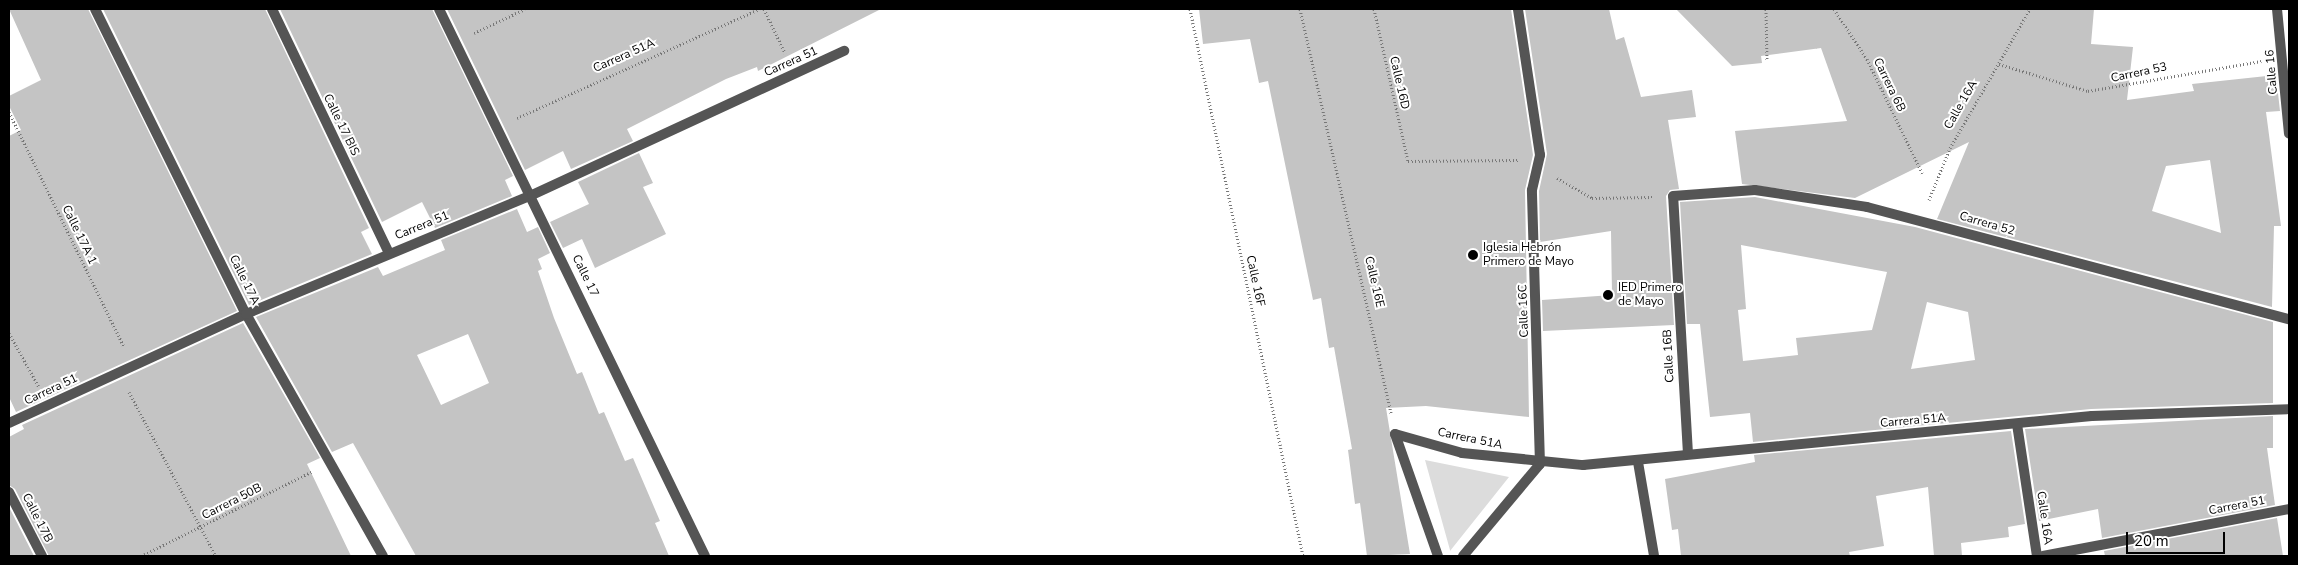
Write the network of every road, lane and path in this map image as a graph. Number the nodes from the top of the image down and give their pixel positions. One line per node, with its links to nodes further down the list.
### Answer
1 (95, 9): 29 (street, Calle 17A)
2 (272, 9): 28 (street, Calle 17 BIS)
3 (439, 9): 14 (street, Calle 17)
4 (526, 9): 14 (path)
5 (764, 9): 19 (path); 21 (path, Carrera 51A)
6 (1190, 9): 51 (path, Calle 16F)
7 (1300, 9): 38 (path, Calle 16E)
8 (1374, 9): 23 (path, Calle 16D)
9 (1518, 9): 42 (street, Calle 16C)
10 (1766, 9): 17 (path)
11 (1834, 9): 24 (path, Carrera 6B)
12 (2030, 9): 18 (path, Calle 16A)
13 (2277, 9): 16 (street, Calle 16)
14 (456, 42): 21 (street, Calle 17)
15 (844, 52): 19 (street, Carrera 51)
16 (2284, 58): 18 (path, Carrera 53); 22 (street, Calle 16)
17 (1767, 60)
18 (1999, 64): 27 (path, Calle 16A)
19 (794, 74): 25 (street, Carrera 51)
20 (9, 112): 32 (path, Calle 17A 1)
21 (498, 126): 25 (street, Calle 17)
22 (2289, 134)
23 (1408, 162)
24 (1922, 173)
25 (532, 195): 28 (street, Carrera 51); 50 (street, Calle 17)
26 (1673, 196): 27 (street, Carrera 52); 39 (street, Calle 16B)
27 (1923, 218): 30 (street, Carrera 52)
28 (389, 252): 29 (street, Carrera 51)
29 (246, 314): 32 (street, Carrera 51); 41 (street, Calle 17A)
30 (2289, 319)
31 (9, 333): 34 (path)
32 (133, 365): 33 (street, Carrera 51)
33 (118, 372): 34 (street, Carrera 51); 45 (path)
34 (49, 404): 36 (street, Carrera 51)
35 (2289, 409): 37 (street, Carrera 51A)
36 (9, 423)
37 (2017, 424): 39 (street, Carrera 51A); 55 (street, Calle 16A)
38 (1395, 434): 42 (street, Carrera 51A); 52 (street)
39 (1688, 454): 40 (street, Carrera 51A)
40 (1638, 462): 42 (street, Carrera 51A); 54 (street)
41 (330, 463): 45 (path, Carrera 50B); 49 (street, Calle 17A)
42 (1540, 464): 53 (street)
43 (9, 492): 46 (street, Calle 17B)
44 (2289, 509): 56 (street, Carrera 51)
45 (200, 528): 47 (path, Carrera 50B); 48 (path)
46 (42, 556)
47 (141, 556)
48 (216, 556)
49 (382, 556)
50 (705, 556)
51 (1303, 556)
52 (1438, 556)
53 (1463, 556)
54 (1654, 556)
55 (2037, 556)
56 (2043, 556)

